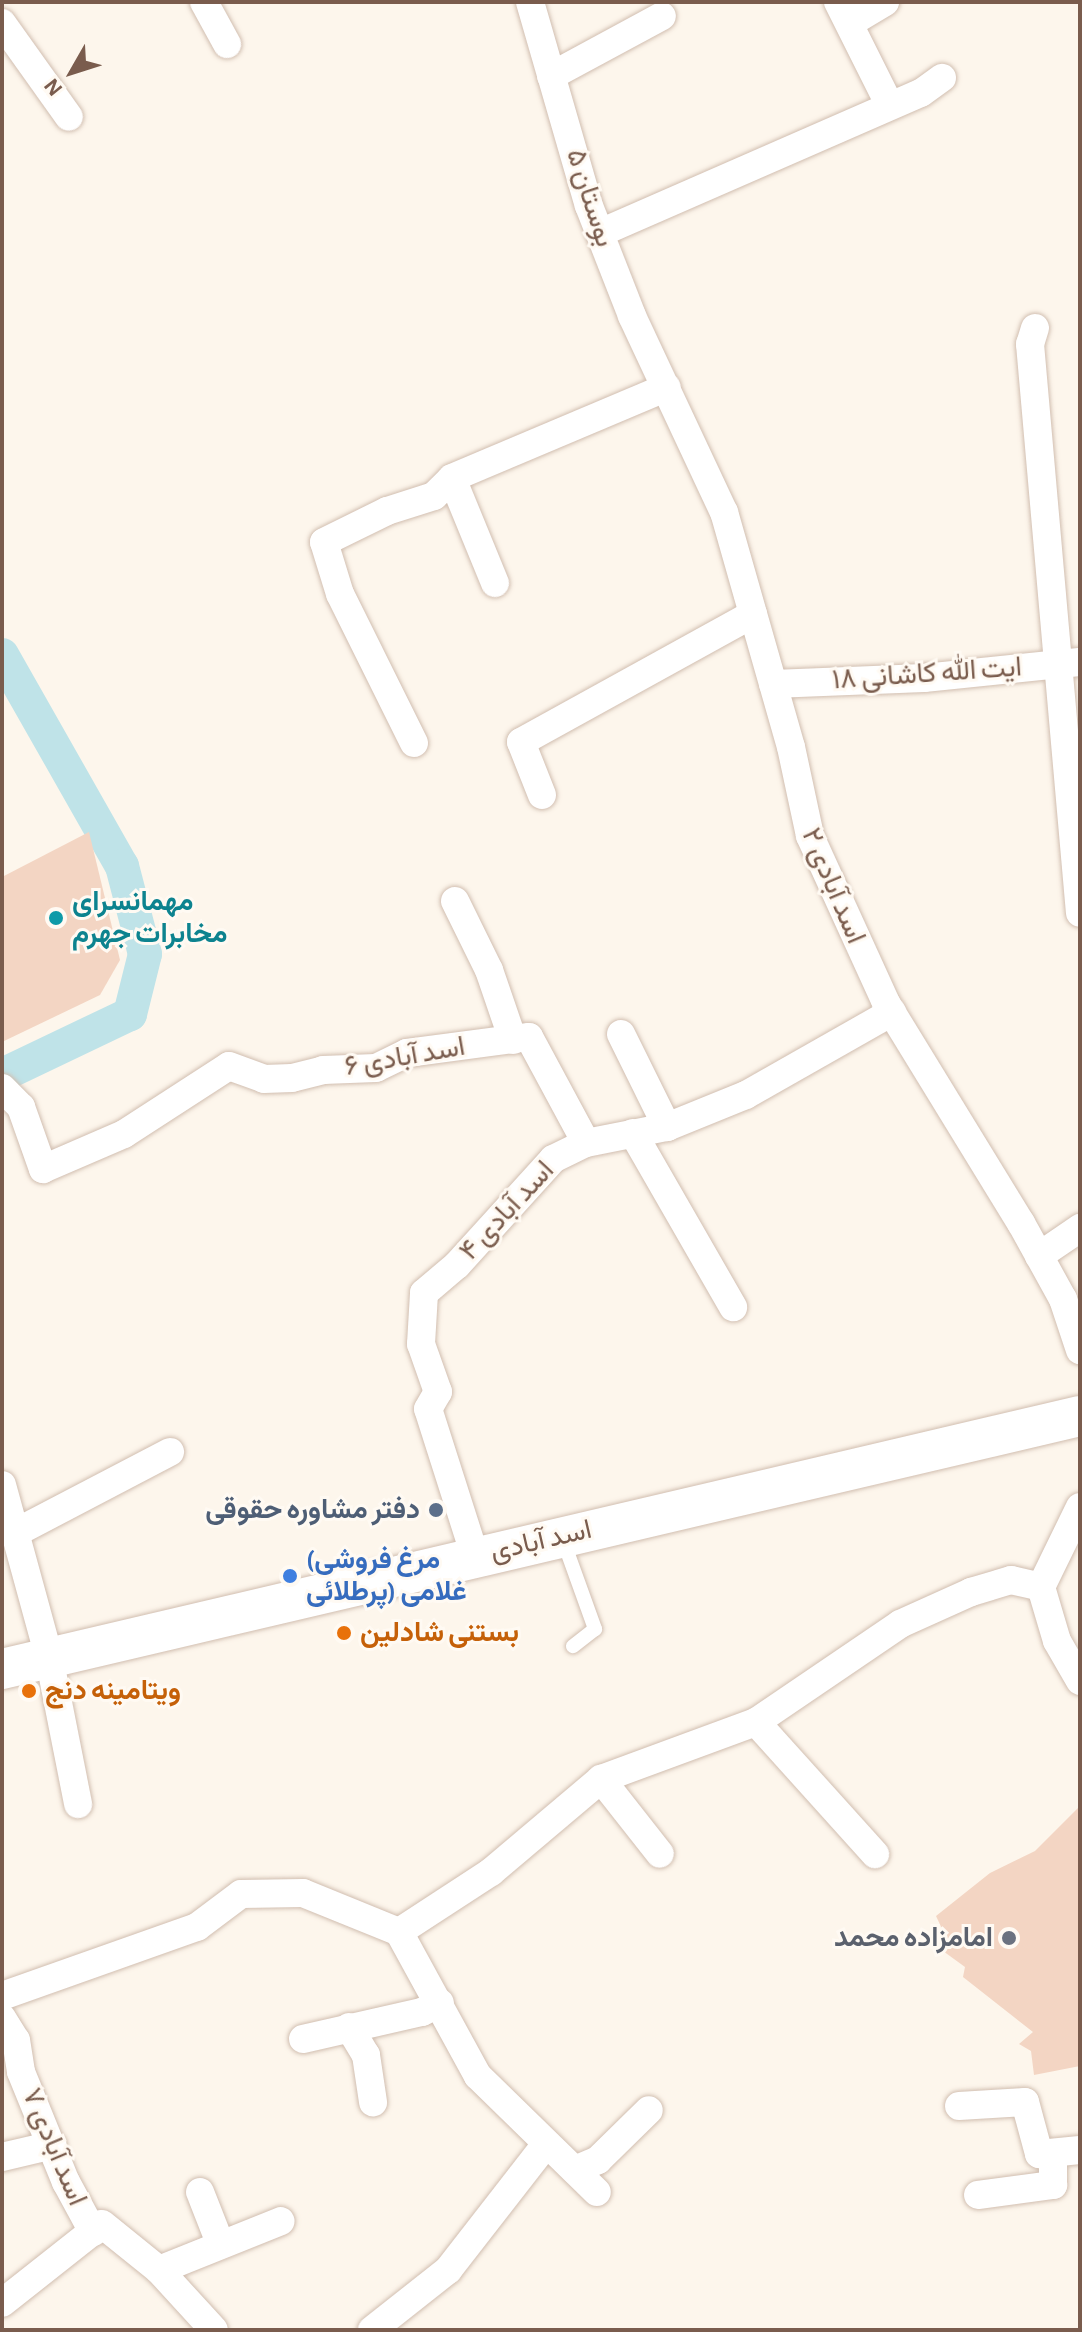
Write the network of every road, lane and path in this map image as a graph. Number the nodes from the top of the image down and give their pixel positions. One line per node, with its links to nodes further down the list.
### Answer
1 (204, 2): 7 (street)
2 (530, 2): 8 (street, بوستان ۵)
3 (885, 2): 4 (street)
4 (844, 12): 10 (street)
5 (662, 16): 8 (street)
6 (2, 23): 11 (street)
7 (227, 44)
8 (551, 76): 12 (street, بوستان ۵)
9 (942, 78): 10 (street)
10 (889, 104): 12 (street)
11 (69, 117)
12 (600, 233): 14 (street, بوستان ۵)
13 (1035, 328): 18 (street)
14 (667, 387): 15 (street); 17 (street, اسد آبادی ۲)
15 (452, 478): 16 (street); 20 (street)
16 (495, 583)
17 (753, 614): 19 (street, اسد آبادی ۲); 21 (street)
18 (1071, 662): 19 (street, ایت الله کاشانی ۱۸); 23 (street)
19 (773, 684): 24 (street, اسد آبادی ۲)
20 (414, 743)
21 (542, 795)
22 (455, 901): 26 (street)
23 (1080, 913)
24 (892, 1012): 28 (street, اسد آبادی ۴); 32 (street, اسد آبادی ۲)
25 (621, 1034): 28 (street)
26 (513, 1040): 27 (street, اسد آبادی ۶); 30 (street)
27 (2, 1088)
28 (667, 1127): 29 (street, اسد آبادی ۴)
29 (633, 1133): 30 (street, اسد آبادی ۴); 33 (street)
30 (586, 1143): 41 (street, اسد آبادی ۴)
31 (1080, 1228): 32 (street)
32 (1039, 1256): 34 (street, اسد آبادی ۲)
33 (733, 1307)
34 (1080, 1350)
35 (1080, 1416): 40 (main road, اسد آبادی)
36 (170, 1452): 39 (street)
37 (2, 1485): 39 (street)
38 (1080, 1507): 42 (street)
39 (15, 1533): 44 (street)
40 (562, 1536): 41 (main road, اسد آبادی); 43 (lane)
41 (475, 1556): 44 (main road, اسد آبادی)
42 (1041, 1587): 46 (street); 47 (street)
43 (573, 1646)
44 (49, 1657): 45 (main road, اسد آبادی); 49 (street)
45 (2, 1669)
46 (1080, 1681)
47 (756, 1722): 48 (street); 51 (street)
48 (601, 1779): 50 (street); 52 (street)
49 (78, 1804)
50 (660, 1854)
51 (875, 1854)
52 (399, 1932): 53 (street); 54 (street)
53 (2, 1996)
54 (440, 2003): 56 (street); 61 (street)
55 (2, 2018): 62 (street, اسد آبادی ۷)
56 (349, 2027): 57 (street); 58 (street)
57 (303, 2039)
58 (373, 2102)
59 (959, 2106): 63 (street)
60 (649, 2110): 65 (street)
61 (546, 2144): 65 (street); 75 (street)
62 (53, 2145): 64 (street); 70 (street, اسد آبادی ۷)
63 (1067, 2152): 68 (street)
64 (2, 2157)
65 (575, 2170): 67 (street)
66 (200, 2192): 71 (street)
67 (597, 2192)
68 (978, 2195)
69 (281, 2221): 71 (street)
70 (93, 2232): 72 (street); 73 (street)
71 (220, 2243): 72 (street)
72 (159, 2270): 74 (street)
73 (2, 2303)
74 (214, 2330)
75 (372, 2330)

